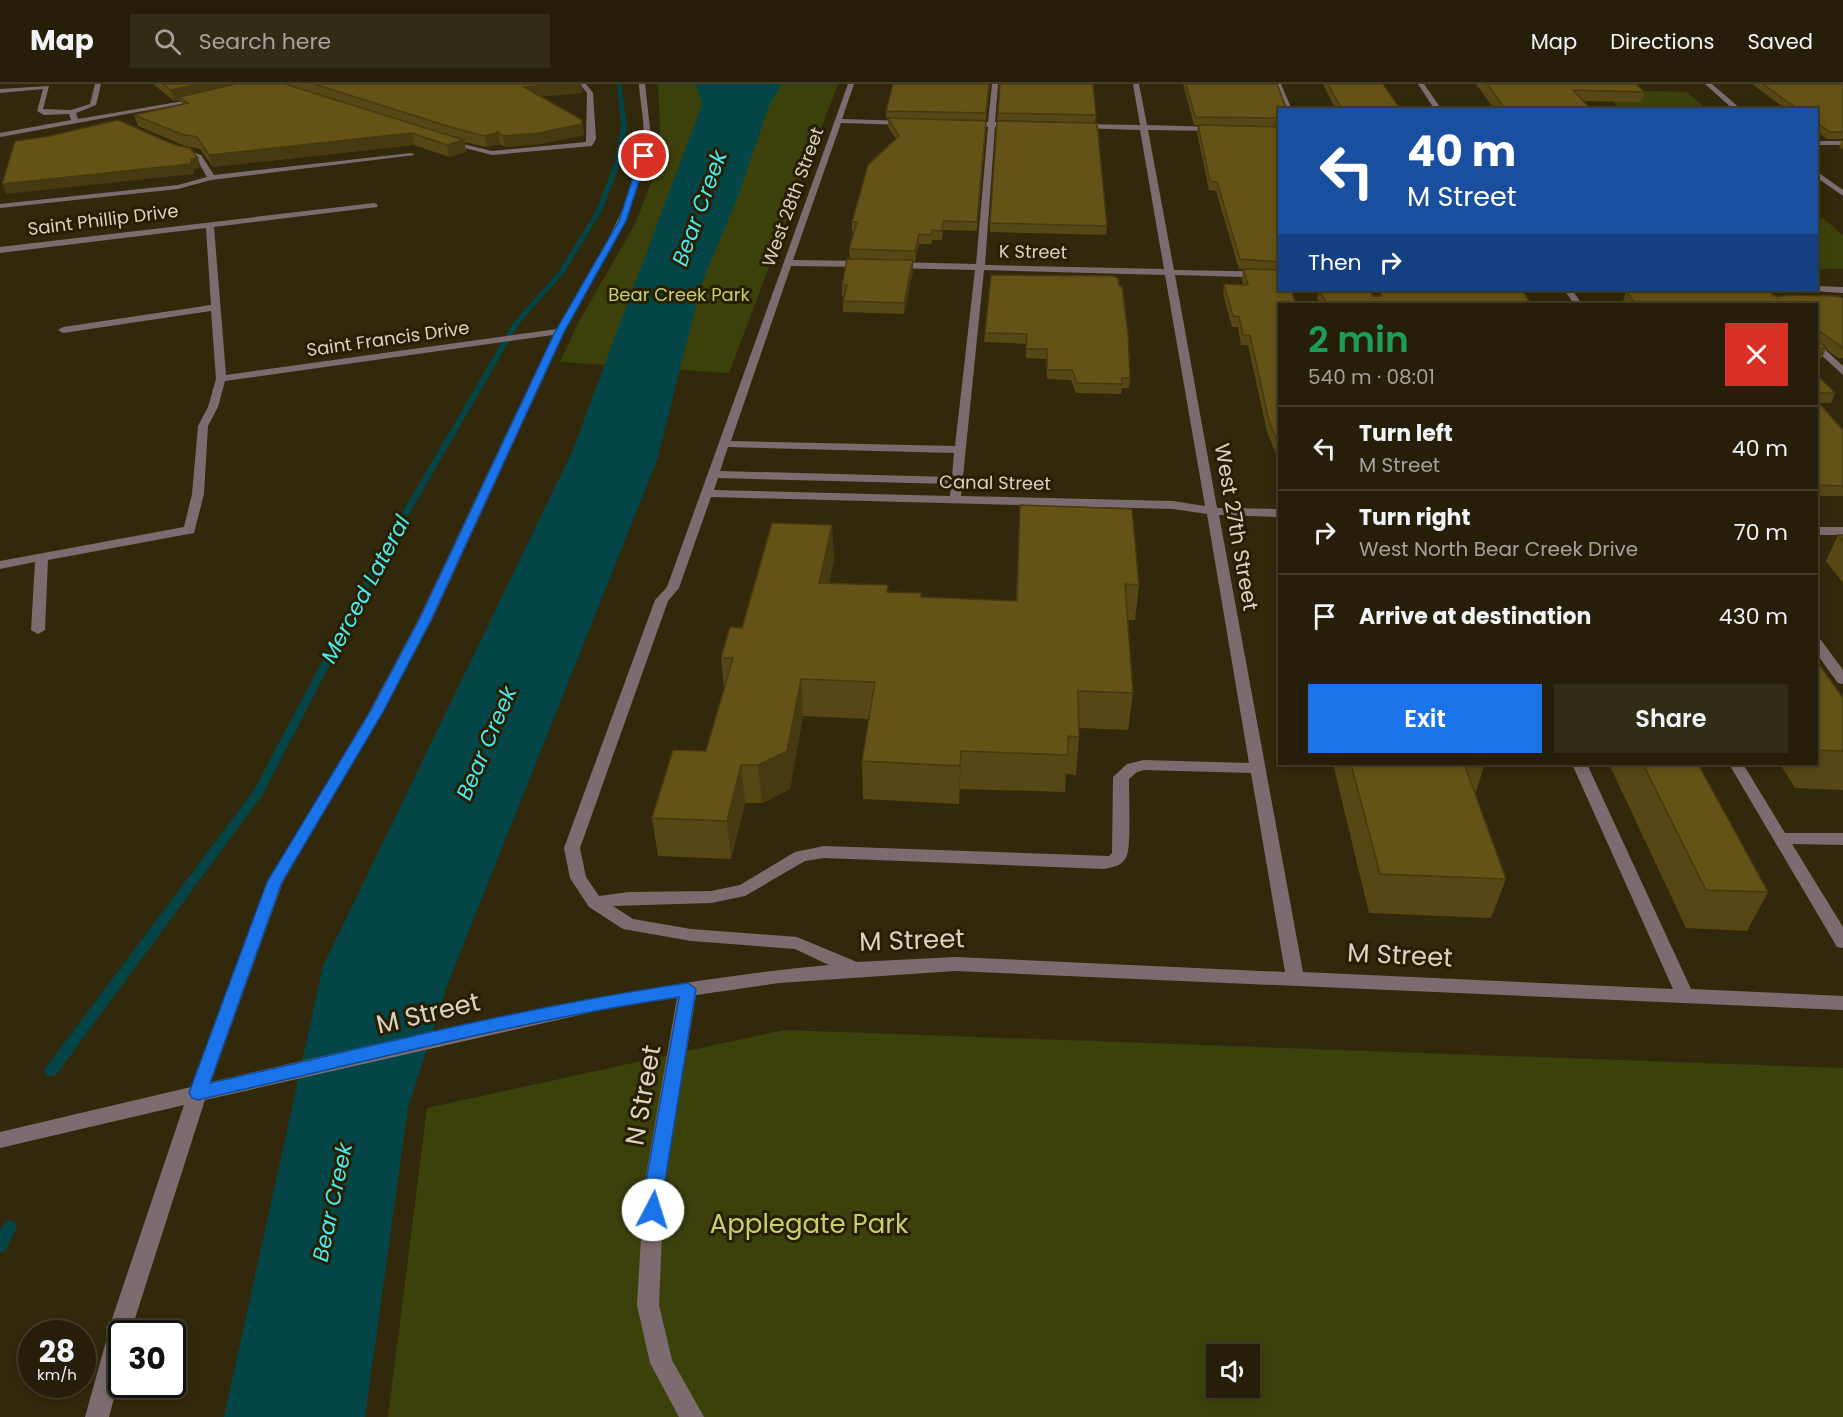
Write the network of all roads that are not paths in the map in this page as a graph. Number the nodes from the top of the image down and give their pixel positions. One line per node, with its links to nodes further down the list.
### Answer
1 (98, 84): 16 (street)
2 (583, 84): 29 (street)
3 (642, 84): 51 (street)
4 (851, 84): 18 (street, West 28th Street)
5 (994, 84): 23 (street)
6 (1136, 84): 26 (street, West 27th Street)
7 (1278, 84): 13 (street)
8 (1421, 84): 14 (street)
9 (1708, 84): 15 (street)
10 (47, 86): 11 (street); 16 (street)
11 (1, 89)
12 (205, 99): 17 (street)
13 (1288, 108)
14 (1438, 108)
15 (1737, 108)
16 (72, 112): 21 (street)
17 (107, 118): 19 (street); 21 (street)
18 (838, 121): 20 (street); 41 (street, West 28th Street)
19 (117, 123)
20 (920, 123)
21 (76, 124): 28 (street)
22 (956, 124): 23 (street)
23 (991, 125): 24 (street); 42 (street)
24 (1027, 125)
25 (1074, 126): 26 (street)
26 (1146, 128): 27 (street); 43 (street, West 27th Street)
27 (1224, 129)
28 (0, 135)
29 (437, 139)
30 (1818, 143): 31 (street)
31 (1843, 143)
32 (171, 146): 35 (street)
33 (411, 155): 35 (street)
34 (1818, 174): 36 (street)
35 (211, 178): 38 (street)
36 (1843, 194)
37 (374, 205): 39 (street, Saint Phillip Drive)
38 (0, 206)
39 (210, 224): 40 (street, Saint Phillip Drive); 49 (street)
40 (0, 250)
41 (786, 262): 42 (street, K Street); 55 (street, West 28th Street)
42 (980, 267): 43 (street, K Street); 56 (street)
43 (1171, 272): 44 (street, K Street); 61 (street, West 27th Street)
44 (1278, 275)
45 (1818, 289): 46 (street)
46 (1843, 290)
47 (1764, 291): 48 (street)
48 (1777, 303)
49 (217, 307): 50 (street); 54 (street)
50 (63, 330)
51 (560, 332): 54 (street, Saint Francis Drive); 82 (street)
52 (1818, 346): 53 (street)
53 (1843, 372)
54 (221, 379): 65 (street)
55 (725, 444): 56 (street); 57 (street, West 28th Street)
56 (961, 450): 58 (street)
57 (715, 474): 58 (street); 59 (street, West 28th Street)
58 (957, 481): 60 (street)
59 (709, 493): 60 (street, Canal Street); 75 (street, West 28th Street)
60 (955, 500): 61 (street, Canal Street)
61 (1211, 511): 62 (street, Canal Street); 72 (street, West 27th Street)
62 (1278, 513)
63 (1818, 531): 64 (street)
64 (1843, 531)
65 (42, 558): 66 (street); 67 (street)
66 (0, 565)
67 (38, 630)
68 (1818, 646): 69 (street)
69 (1843, 680)
70 (1580, 765): 80 (street)
71 (1737, 765): 73 (street)
72 (1258, 768): 75 (street); 78 (street, West 27th Street)
73 (1780, 838): 74 (street); 76 (street)
74 (1843, 839)
75 (595, 903): 77 (street)
76 (1843, 942)
77 (855, 969): 78 (street, M Street); 79 (street, M Street)
78 (1295, 978): 80 (street, M Street)
79 (688, 989): 82 (street, M Street); 85 (street, N Street)
80 (1684, 996): 81 (street, M Street)
81 (1843, 1003)
82 (198, 1093): 83 (street, M Street); 84 (street)
83 (0, 1140)
84 (97, 1417)
85 (692, 1417)

